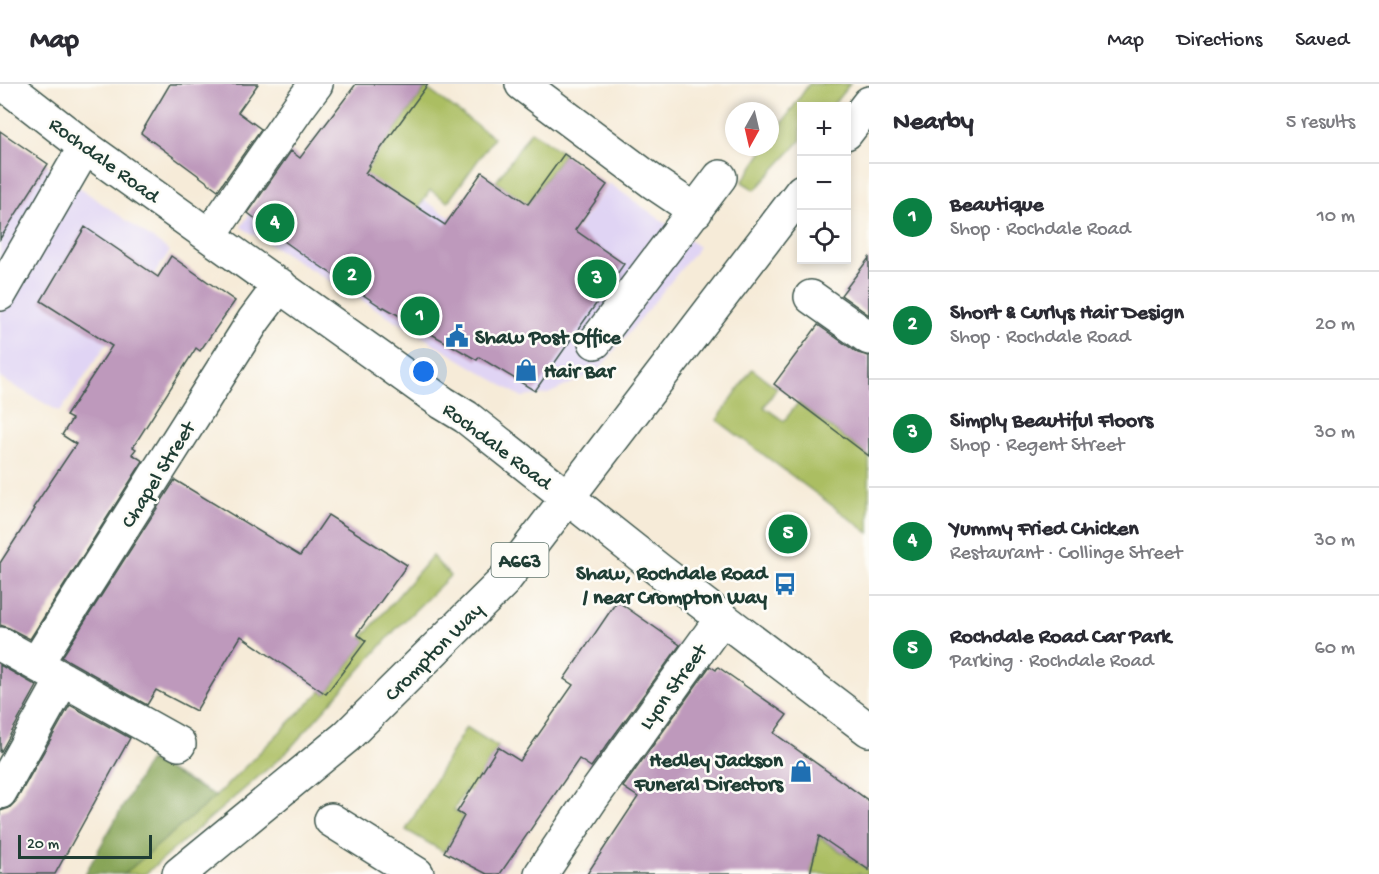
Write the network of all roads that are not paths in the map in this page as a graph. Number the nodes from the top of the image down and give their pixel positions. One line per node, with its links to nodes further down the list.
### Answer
1 (5, 84): 6 (street, Rochdale Road)
2 (316, 84): 10 (street)
3 (522, 84): 9 (street)
4 (869, 103): 5 (street)
5 (851, 126)
6 (85, 147): 10 (street, Rochdale Road); 12 (street)
7 (720, 177): 9 (street)
8 (797, 196): 16 (street, Crompton Way / A663)
9 (696, 210): 15 (street)
10 (210, 235): 11 (street, Rochdale Road)
11 (280, 285): 16 (street, Rochdale Road); 19 (street, Chapel Street)
12 (0, 294)
13 (811, 297): 14 (street)
14 (869, 338)
15 (595, 342)
16 (568, 499): 17 (street, Rochdale Road); 24 (street, Crompton Way / A663)
17 (722, 618): 20 (street, Rochdale Road); 26 (street, Lyon Street)
18 (0, 644): 19 (street)
19 (49, 672): 21 (street); 22 (street, Chapel Street)
20 (869, 730)
21 (179, 744)
22 (0, 792)
23 (331, 820): 25 (street)
24 (179, 874)
25 (417, 874)
26 (541, 874)

